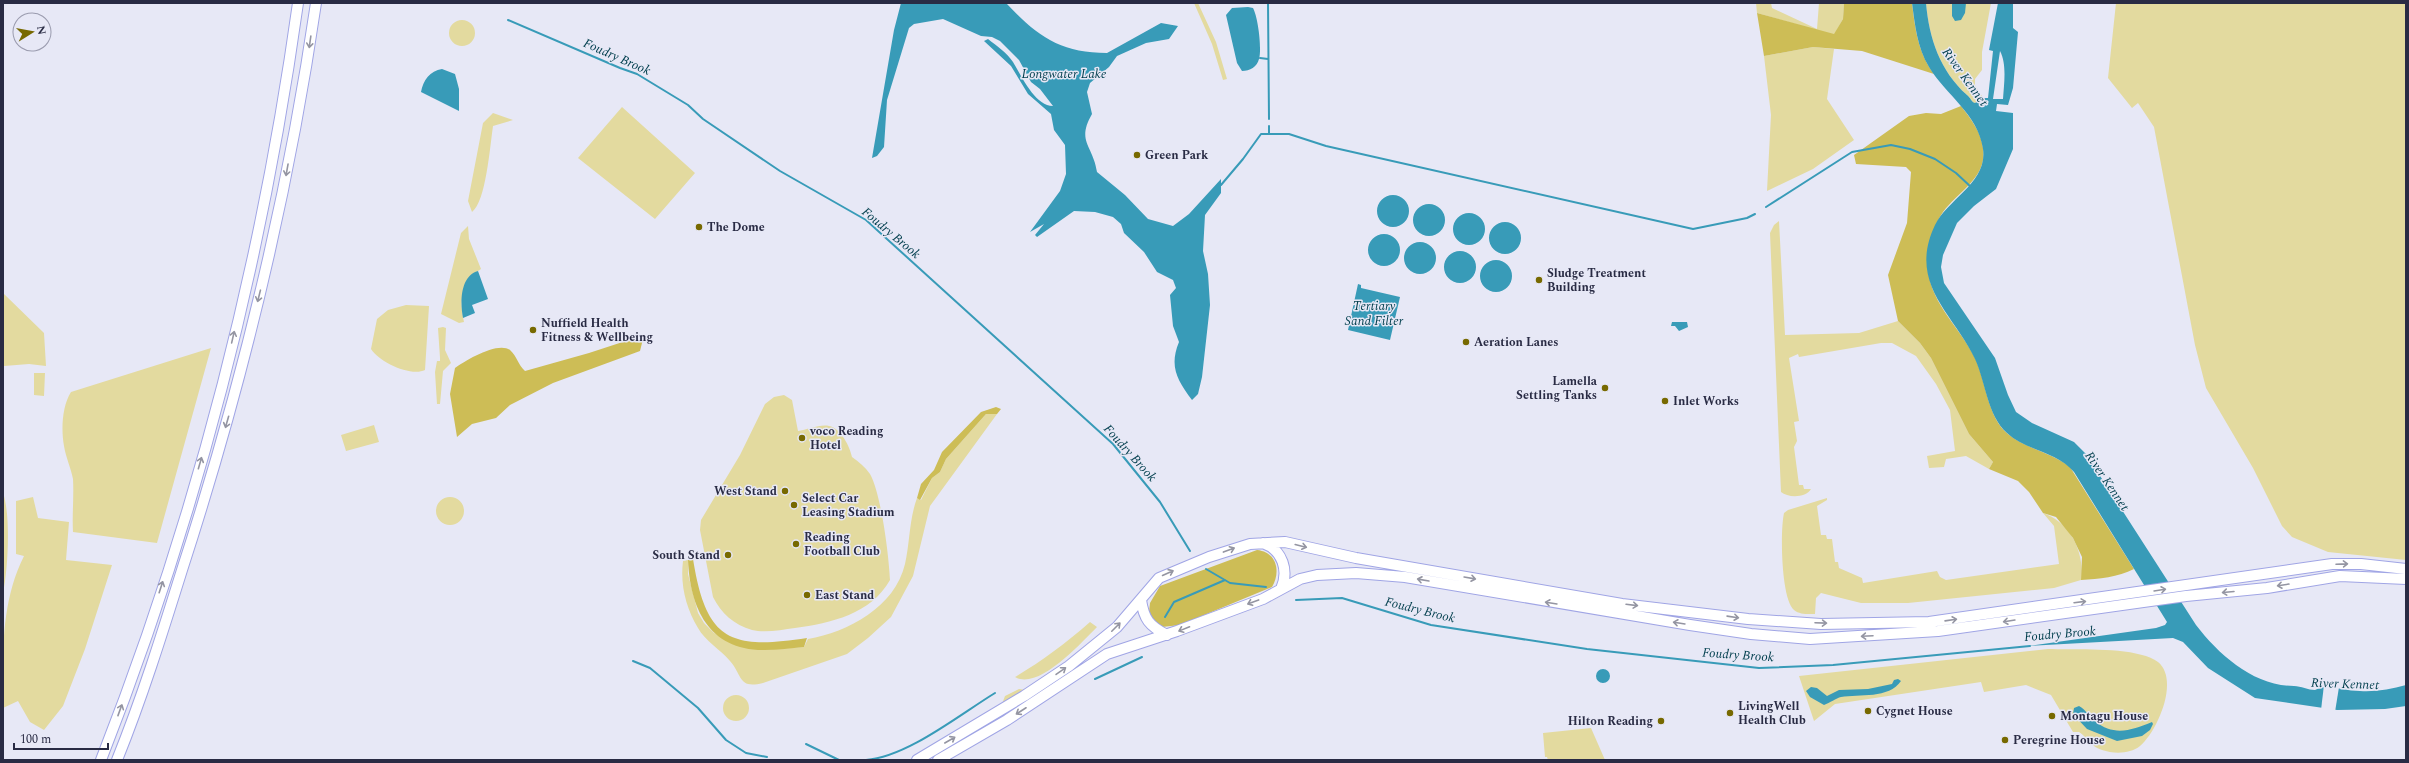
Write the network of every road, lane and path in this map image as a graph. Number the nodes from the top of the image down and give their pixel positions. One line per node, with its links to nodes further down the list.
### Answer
1 (298, 3): 11 (highway, one-way to 1)
2 (316, 3): 12 (highway, one-way to 12)
3 (1263, 543): 6 (highway); 8 (highway, one-way to 8); 9 (highway, one-way to 3)
4 (2406, 569): 7 (highway, one-way to 4)
5 (2406, 579): 7 (highway, one-way to 7)
6 (1281, 589): 8 (highway, one-way to 6); 10 (highway, one-way to 10)
7 (2185, 591): 8 (highway)
8 (2140, 598)
9 (1141, 600): 10 (highway); 13 (highway, one-way to 9)
10 (1166, 635): 14 (highway, one-way to 14)
11 (101, 760)
12 (117, 760)
13 (917, 760)
14 (938, 760)

